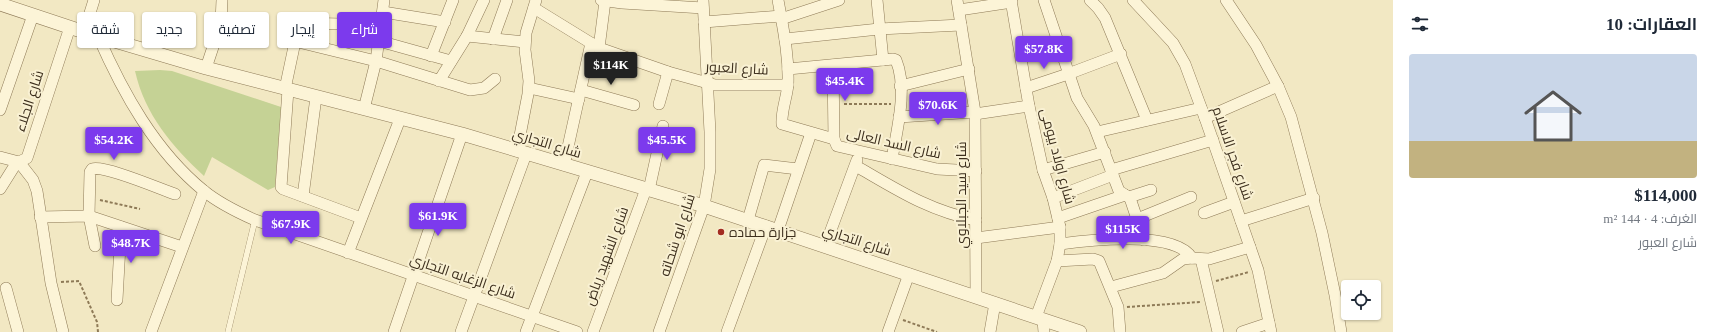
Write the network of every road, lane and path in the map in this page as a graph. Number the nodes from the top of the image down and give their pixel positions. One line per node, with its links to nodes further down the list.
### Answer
1 (94, 0): 20 (street)
2 (222, 0): 48 (street)
3 (384, 0): 21 (street)
4 (453, 0): 25 (street)
5 (484, 0): 31 (street)
6 (507, 0): 32 (street)
7 (603, 0): 18 (street); 36 (street)
8 (778, 0): 24 (street)
9 (839, 0): 24 (street)
10 (877, 0): 29 (street)
11 (1044, 0): 52 (street)
12 (1090, 0): 42 (street)
13 (1133, 0): 72 (street, شارع فجر الاسلام)
14 (1226, 0): 58 (street)
15 (1012, 1): 19 (street); 60 (street, شارع اولاد بيومى)
16 (0, 4): 23 (street, شارع التجاري)
17 (535, 4): 34 (street); 36 (street, شارع العبور)
18 (703, 4): 26 (street, شارع ابو شحاته)
19 (958, 5): 27 (street, شارع سيد الجبلاوي)
20 (90, 12)
21 (383, 12)
22 (392, 13): 25 (street)
23 (33, 15): 28 (street, شارع التجاري); 70 (street)
24 (781, 18): 26 (street); 33 (street)
25 (445, 22): 43 (street)
26 (704, 22): 55 (street, شارع ابو شحاته)
27 (961, 25): 29 (street); 50 (street, شارع سيد الجبلاوي)
28 (70, 27): 30 (street, شارع التجاري); 87 (street, شارع الجلاء)
29 (879, 29): 33 (street); 44 (street)
30 (77, 30)
31 (467, 36): 32 (street); 46 (street)
32 (493, 39): 34 (street)
33 (785, 39): 49 (street)
34 (525, 42): 59 (street)
35 (392, 45): 43 (street)
36 (595, 46): 51 (street, شارع العبور); 62 (street)
37 (134, 47): 48 (street, شارع التجاري)
38 (104, 48): 98 (street, شارع الزغابه التجاري)
39 (293, 48): 61 (street)
40 (323, 48): 45 (street)
41 (378, 48): 45 (street)
42 (1121, 54): 52 (street); 75 (street)
43 (432, 56): 46 (street)
44 (883, 60): 47 (street); 57 (street)
45 (376, 61): 54 (street); 69 (street)
46 (451, 61): 54 (street)
47 (833, 65): 49 (street); 67 (street)
48 (206, 68): 61 (street, شارع التجاري)
49 (788, 69): 56 (street)
50 (969, 69): 57 (street); 71 (street, شارع سيد الجبلاوي)
51 (668, 72): 55 (street, شارع العبور); 64 (street)
52 (1068, 74): 60 (street); 77 (street)
53 (495, 79): 54 (street)
54 (439, 81)
55 (709, 84): 56 (street, شارع العبور); 107 (street, شارع ابو شحاته)
56 (788, 85): 78 (street)
57 (900, 86): 65 (street)
58 (1278, 86): 72 (street); 105 (street)
59 (529, 88): 62 (street); 82 (street)
60 (1026, 88): 68 (street, شارع اولاد بيومى)
61 (286, 89): 63 (street, شارع التجاري); 100 (street)
62 (580, 94): 66 (street); 88 (street)
63 (316, 97): 69 (street, شارع التجاري); 100 (street)
64 (659, 104)
65 (901, 104): 67 (path); 73 (street)
66 (634, 105)
67 (833, 105): 80 (street)
68 (1029, 106): 71 (street); 91 (street, شارع اولاد بيومى)
69 (364, 109): 74 (street, شارع التجاري)
70 (0, 110)
71 (975, 113): 73 (street); 92 (street, شارع سيد الجبلاوي)
72 (1203, 113): 75 (street); 81 (street, شارع فجر الاسلام)
73 (899, 117): 86 (street)
74 (400, 119): 79 (street, شارع التجاري); 112 (street)
75 (1147, 120): 77 (street)
76 (664, 126): 96 (street, شارع الشهيد رياض)
77 (1097, 132): 84 (street)
78 (811, 133): 80 (street); 90 (street)
79 (462, 134): 82 (street, شارع التجاري); 132 (street)
80 (834, 139): 83 (street, شارع السد العالى)
81 (1213, 140): 94 (street); 106 (street, شارع فجر الاسلام)
82 (522, 152): 88 (street, شارع التجاري); 138 (street)
83 (860, 152): 86 (street, شارع السد العالى); 89 (street)
84 (1105, 152): 91 (street); 94 (street)
85 (0, 157): 87 (street)
86 (892, 158): 92 (street, شارع السد العالى)
87 (18, 162): 95 (street, شارع الجلاء); 111 (street)
88 (564, 165): 93 (street, شارع التجاري)
89 (856, 166): 116 (street); 125 (street)
90 (798, 170): 115 (street); 120 (street)
91 (1043, 170): 104 (street, شارع اولاد بيومى)
92 (976, 171): 116 (street, شارع سيد الجبلاوي)
93 (587, 172): 96 (street, شارع التجاري); 144 (street)
94 (1112, 172): 101 (street); 104 (street)
95 (0, 189)
96 (648, 190): 107 (street, شارع التجاري); 157 (street, شارع الشهيد رياض)
97 (1151, 190): 101 (street)
98 (204, 191): 114 (street, شارع الزغابه التجاري); 126 (street)
99 (175, 194): 102 (street)
100 (303, 196): 112 (street)
101 (1127, 196): 113 (street); 118 (street)
102 (89, 197): 108 (path); 110 (street)
103 (1191, 197): 113 (street)
104 (1053, 198): 118 (street, شارع اولاد بيومى)
105 (1314, 198): 117 (street); 167 (street)
106 (1234, 202): 109 (street); 117 (street, شارع فجر الاسلام)
107 (704, 206): 115 (street, شارع التجاري); 158 (street, شارع ابو شحاته)
108 (140, 209)
109 (1204, 213)
110 (89, 216): 111 (street); 119 (street); 124 (street)
111 (40, 217): 134 (street)
112 (361, 218): 128 (street)
113 (1137, 219): 122 (street)
114 (255, 220): 128 (street, شارع الزغابه التجاري); 152 (lane)
115 (748, 220): 120 (street, شارع التجاري)
116 (976, 220): 121 (street, شارع سيد الجبلاوي)
117 (1241, 221): 127 (street, شارع فجر الاسلام)
118 (1059, 222): 121 (street); 123 (street, شارع اولاد بيومى)
119 (121, 226): 126 (street); 140 (street)
120 (772, 228): 125 (street, شارع التجاري); 159 (street)
121 (976, 238): 139 (street, شارع سيد الجبلاوي)
122 (1144, 240): 123 (street); 129 (street)
123 (1060, 244): 130 (street, شارع اولاد بيومى)
124 (95, 246)
125 (825, 246): 133 (street, شارع التجاري)
126 (182, 247): 151 (street)
127 (1250, 247): 129 (street); 131 (street, شارع فجر الاسلام)
128 (348, 253): 132 (street, شارع الزغابه التجاري)
129 (1196, 258): 135 (street); 136 (street)
130 (1057, 260): 136 (street); 146 (street, شارع اولاد بيومى)
131 (1258, 270): 135 (path); 147 (street, شارع فجر الاسلام)
132 (413, 274): 138 (street, شارع الزغابه التجاري); 153 (street)
133 (909, 274): 139 (street, شارع التجاري); 145 (street)
134 (52, 282): 149 (street); 150 (path)
135 (1207, 284): 141 (street)
136 (1111, 287): 143 (street)
137 (6, 288): 148 (street)
138 (474, 296): 144 (street, شارع الزغابه التجاري); 154 (street)
139 (976, 296): 142 (street, شارع التجاري)
140 (117, 300)
141 (1211, 302): 143 (path); 165 (street)
142 (995, 303): 146 (street, شارع التجاري); 162 (street)
143 (1118, 307): 164 (street)
144 (531, 316): 155 (street); 156 (street, شارع الزغابه التجاري)
145 (894, 317): 160 (street); 161 (path)
146 (1041, 323): 163 (street, شارع التجاري)
147 (1270, 327): 166 (street)
148 (18, 332)
149 (63, 332)
150 (98, 332)
151 (151, 332)
152 (228, 332)
153 (394, 332)
154 (461, 332)
155 (526, 332)
156 (577, 332)
157 (593, 332)
158 (659, 332)
159 (727, 332)
160 (888, 332)
161 (938, 332)
162 (990, 332)
163 (1080, 332)
164 (1120, 332)
165 (1218, 332)
166 (1242, 332)
167 (1341, 332)

